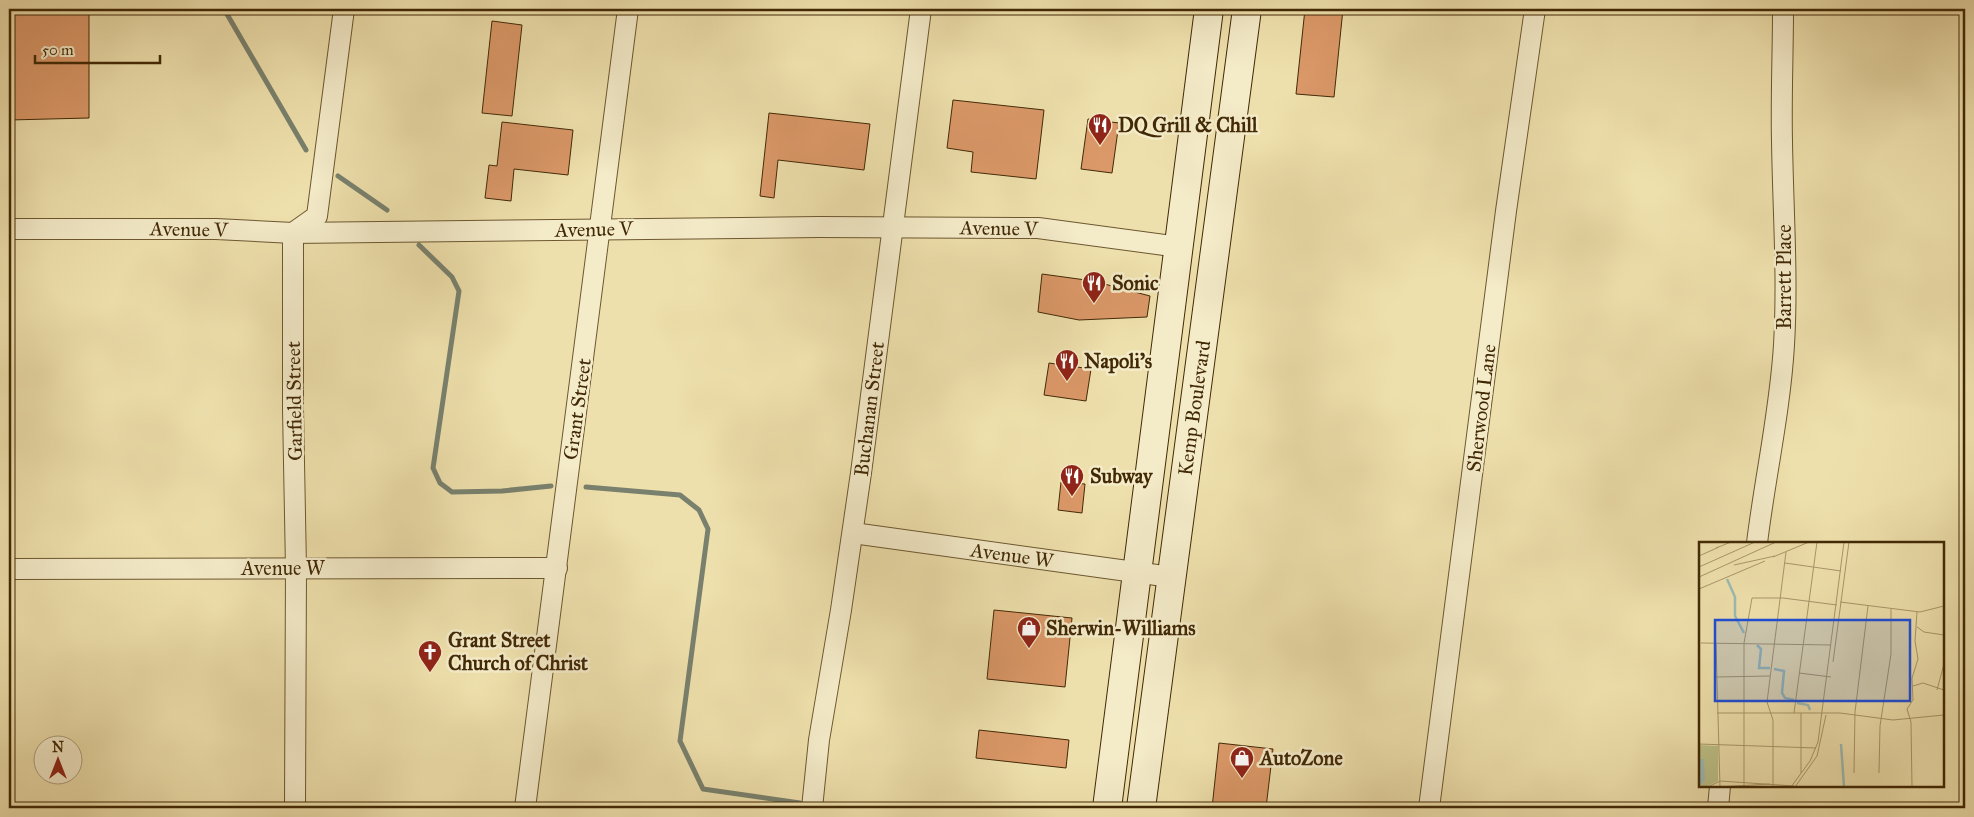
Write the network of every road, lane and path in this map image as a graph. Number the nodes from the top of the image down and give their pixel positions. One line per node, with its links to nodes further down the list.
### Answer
1 (344, 9): 11 (street)
2 (628, 9): 9 (street, Grant Street)
3 (921, 9): 8 (street, Buchanan Street)
4 (1209, 9): 12 (main road, Kemp Boulevard)
5 (1247, 9): 13 (main road, Kemp Boulevard)
6 (1535, 9): 28 (street, Sherwood Lane)
7 (1783, 9): 15 (street, Barrett Place)
8 (893, 227): 9 (street, Avenue V); 12 (street, Avenue V); 14 (street, Buchanan Street)
9 (599, 228): 11 (street, Avenue V); 18 (street, Grant Street)
10 (9, 229): 11 (street, Avenue V)
11 (293, 234): 17 (street, Garfield Street)
12 (1179, 247): 13 (main road); 19 (main road, Kemp Boulevard)
13 (1214, 254): 20 (main road, Kemp Boulevard)
14 (853, 533): 19 (street, Avenue W); 25 (street, Buchanan Street)
15 (1757, 542)
16 (9, 567): 17 (street, Avenue W); 21 (street)
17 (296, 568): 18 (street, Avenue W); 23 (street, Garfield Street)
18 (557, 568): 24 (street, Grant Street)
19 (1137, 573): 20 (street, Avenue W); 26 (main road, Kemp Boulevard)
20 (1171, 577): 27 (main road, Kemp Boulevard)
21 (9, 578)
22 (1720, 787): 29 (street)
23 (296, 808)
24 (525, 808)
25 (812, 808)
26 (1107, 808)
27 (1140, 808)
28 (1429, 808)
29 (1718, 808)

